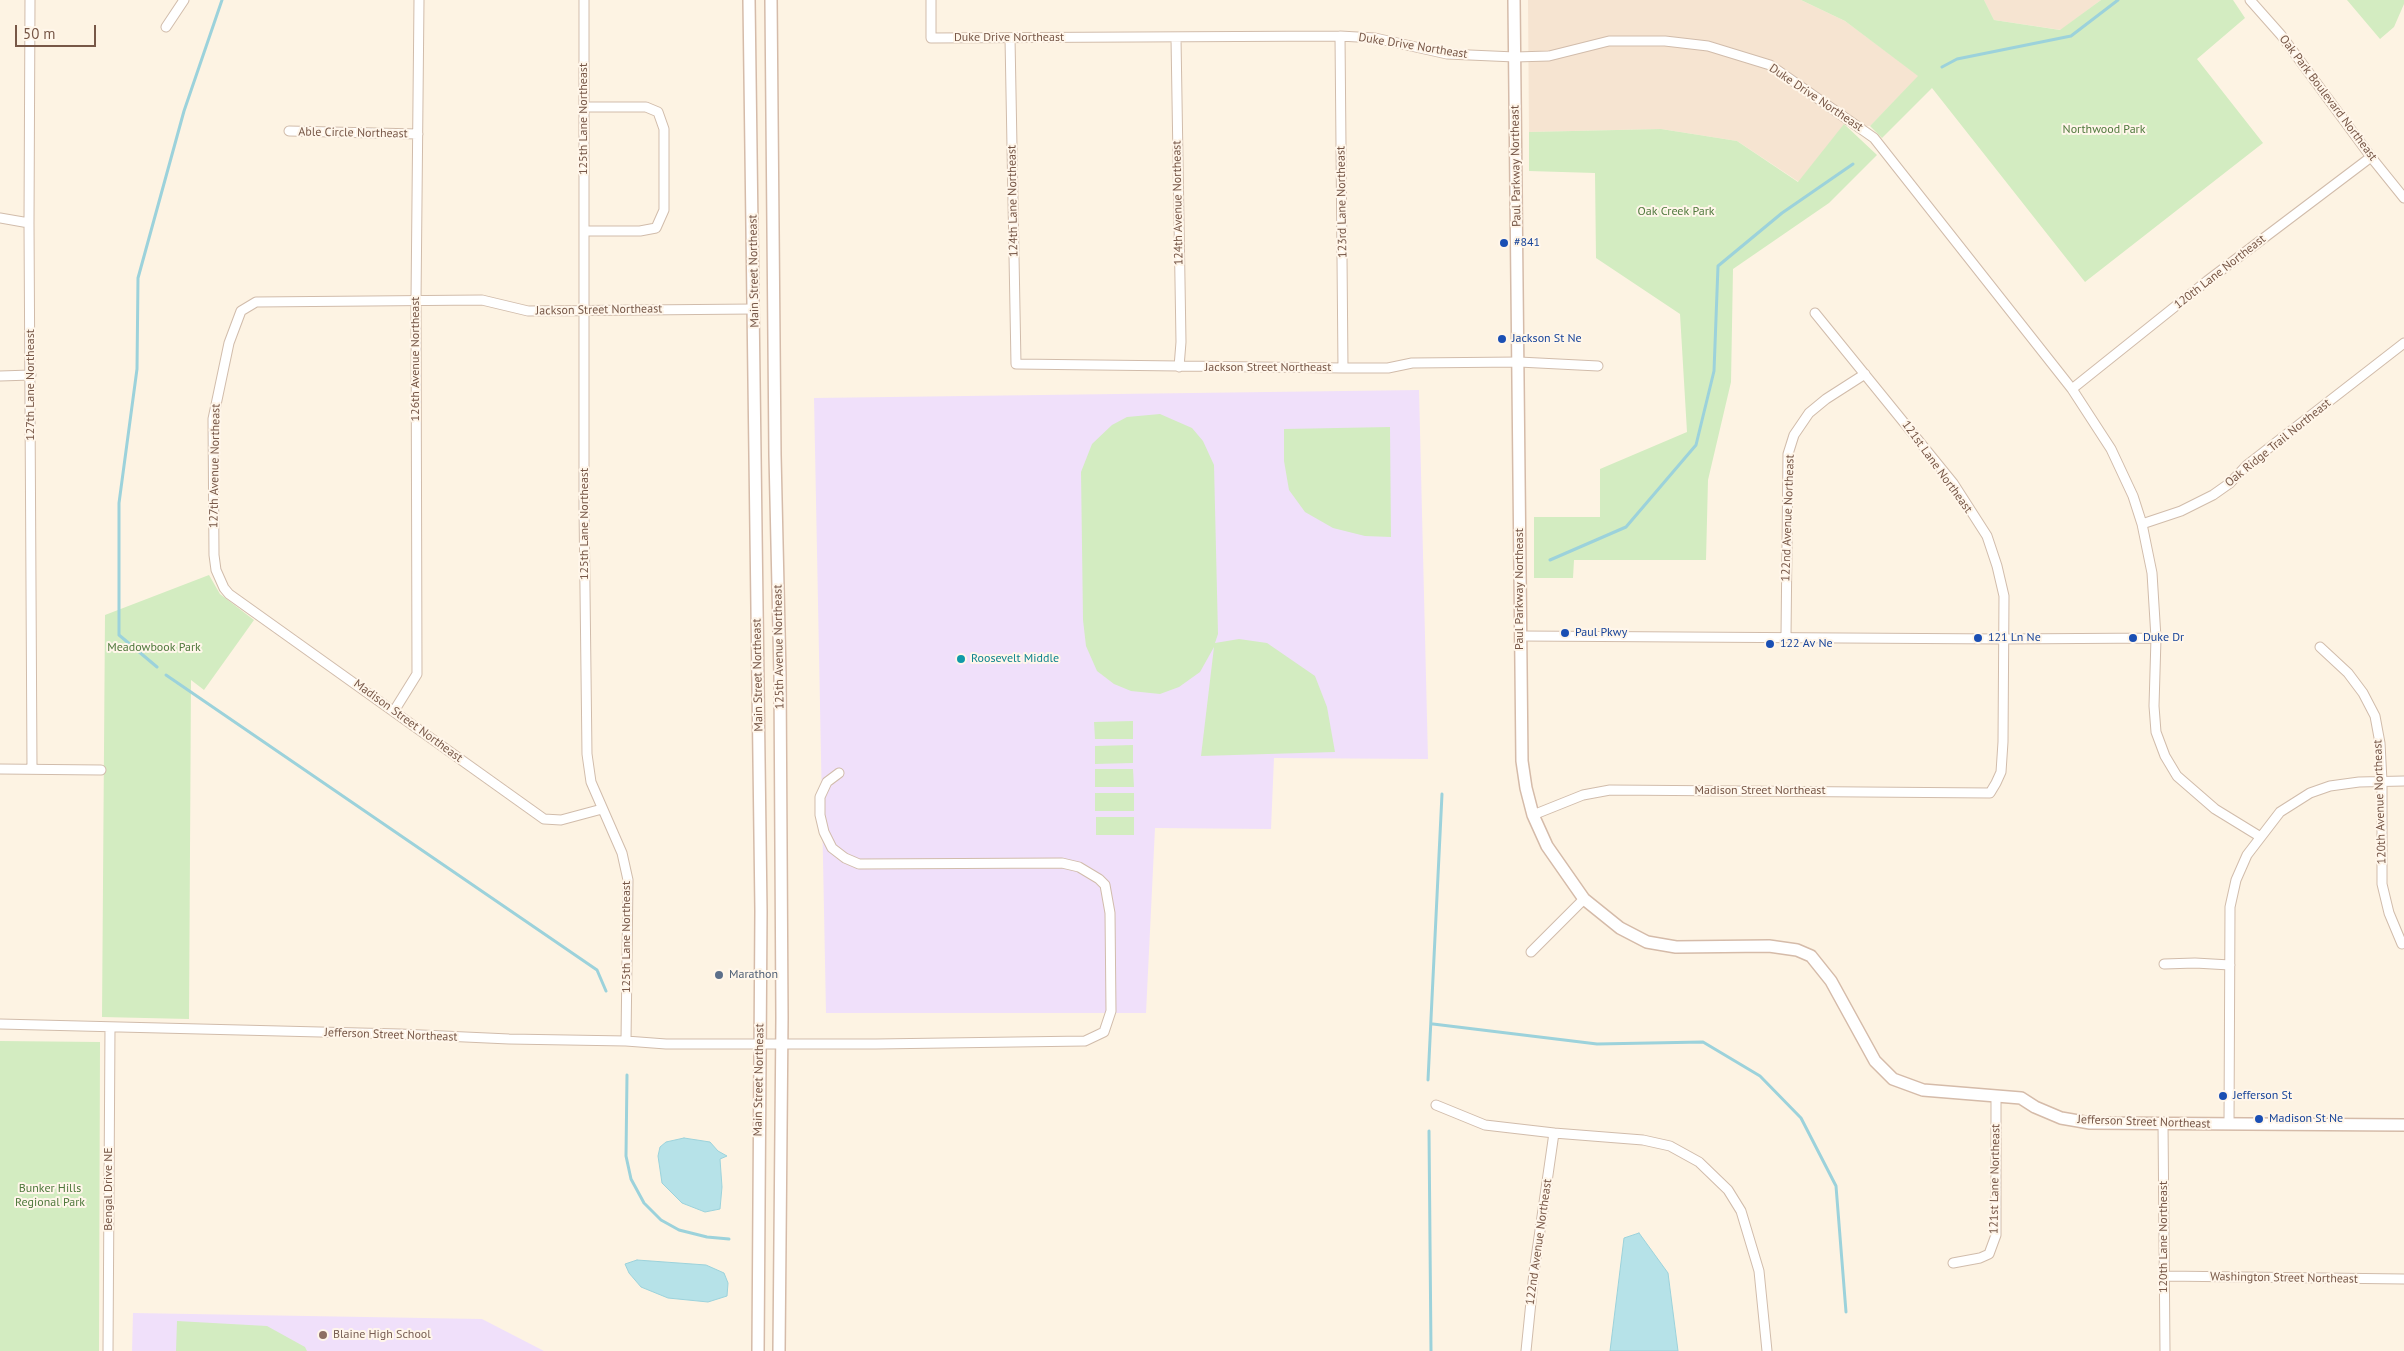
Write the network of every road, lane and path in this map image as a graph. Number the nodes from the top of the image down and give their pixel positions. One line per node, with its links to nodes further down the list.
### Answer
1 (30, 0): 21 (street, 127th Lane Northeast)
2 (184, 0): 10 (street)
3 (419, 0): 17 (street, 126th Avenue Northeast)
4 (584, 0): 15 (street, 125th Lane Northeast)
5 (750, 0): 25 (main road, Main Street Northeast)
6 (771, 0): 23 (main road, Main Street Northeast)
7 (931, 0): 12 (street, Duke Drive Northeast)
8 (1514, 0): 14 (main road, Paul Parkway Northeast)
9 (2250, 0): 18 (street, Oak Park Boulevard Northeast)
10 (166, 27)
11 (1340, 36): 13 (street, Duke Drive Northeast); 14 (street, Duke Drive Northeast); 34 (street, 123rd Lane Northeast)
12 (1010, 38): 13 (street, Duke Drive Northeast); 31 (street, 124th Lane Northeast)
13 (1176, 38): 33 (street, 124th Avenue Northeast)
14 (1515, 57): 30 (main road, Paul Parkway Northeast); 38 (street, Duke Drive Northeast)
15 (584, 107): 22 (street, 125th Lane Northeast); 22 (street)
16 (288, 131): 17 (street, Able Circle Northeast)
17 (418, 134): 24 (street, 126th Avenue Northeast)
18 (2371, 157): 19 (street, Oak Park Boulevard Northeast); 38 (street, 120th Lane Northeast)
19 (2404, 198)
20 (0, 218): 21 (street)
21 (29, 223): 36 (street, 127th Lane Northeast)
22 (584, 231): 26 (street, 125th Lane Northeast)
23 (774, 250): 66 (main road, 125th Avenue Northeast)
24 (416, 301): 26 (street, Jackson Street Northeast); 28 (street, Jackson Street Northeast); 46 (street, 126th Avenue Northeast)
25 (754, 309): 26 (street, Jackson Street Northeast); 65 (main road, Main Street Northeast)
26 (584, 310): 54 (street, 125th Lane Northeast)
27 (1815, 312): 35 (street, 121st Lane Northeast)
28 (228, 343): 40 (street, 127th Avenue Northeast)
29 (2404, 343): 39 (street, Oak Ridge Trail Northeast)
30 (1519, 362): 32 (street); 34 (street, Jackson Street Northeast); 41 (main road, Paul Parkway Northeast)
31 (1016, 364): 33 (street, Jackson Street Northeast)
32 (1598, 366)
33 (1179, 368): 34 (street, Jackson Street Northeast)
34 (1344, 368)
35 (1865, 374): 42 (street, 122nd Avenue Northeast); 44 (street, 121st Lane Northeast)
36 (31, 375): 37 (street); 48 (street, 127th Lane Northeast)
37 (0, 376)
38 (2072, 389): 39 (street, Duke Drive Northeast)
39 (2142, 524): 43 (street, Duke Drive Northeast)
40 (224, 588): 46 (street, Madison Street Northeast)
41 (1521, 636): 42 (street); 55 (main road, Paul Parkway Northeast)
42 (1786, 636): 44 (street)
43 (2156, 638): 44 (street); 56 (street, Duke Drive Northeast)
44 (2003, 639): 53 (street, 121st Lane Northeast)
45 (2320, 647): 51 (street, 120th Avenue Northeast)
46 (394, 711): 54 (street, Madison Street Northeast)
47 (0, 769): 48 (street)
48 (32, 770): 49 (street)
49 (101, 770)
50 (838, 773): 66 (street, Jefferson Street Northeast)
51 (2382, 781): 52 (street); 56 (street); 58 (street, 120th Avenue Northeast)
52 (2404, 781)
53 (1990, 793): 55 (street, Madison Street Northeast)
54 (602, 808): 64 (street, 125th Lane Northeast)
55 (1533, 815): 57 (main road, Jefferson Street Northeast)
56 (2259, 836): 61 (street)
57 (1584, 899): 59 (street); 67 (main road, Jefferson Street Northeast)
58 (2402, 944)
59 (1531, 952)
60 (2164, 964): 61 (street)
61 (2230, 965): 70 (street)
62 (0, 1024): 63 (street, Jefferson Street Northeast)
63 (110, 1028): 64 (street, Jefferson Street Northeast); 76 (street, Bengal Drive NE)
64 (626, 1041): 65 (street, Jefferson Street Northeast)
65 (759, 1043): 66 (street, Jefferson Street Northeast); 77 (main road, Main Street Northeast)
66 (781, 1044): 78 (main road, Main Street Northeast)
67 (1996, 1096): 69 (main road, Jefferson Street Northeast); 73 (street, 121st Lane Northeast)
68 (1436, 1105): 72 (street)
69 (2163, 1123): 70 (main road, Jefferson Street Northeast); 74 (street, 120th Lane Northeast)
70 (2229, 1124): 71 (main road, Jefferson Street Northeast)
71 (2404, 1125)
72 (1554, 1133): 79 (street, 122nd Avenue Northeast); 80 (street)
73 (1953, 1263)
74 (2164, 1276): 75 (street, Washington Street Northeast); 81 (street, 120th Lane Northeast)
75 (2404, 1279)
76 (108, 1351)
77 (758, 1351)
78 (779, 1351)
79 (1526, 1351)
80 (1767, 1351)
81 (2165, 1351)

